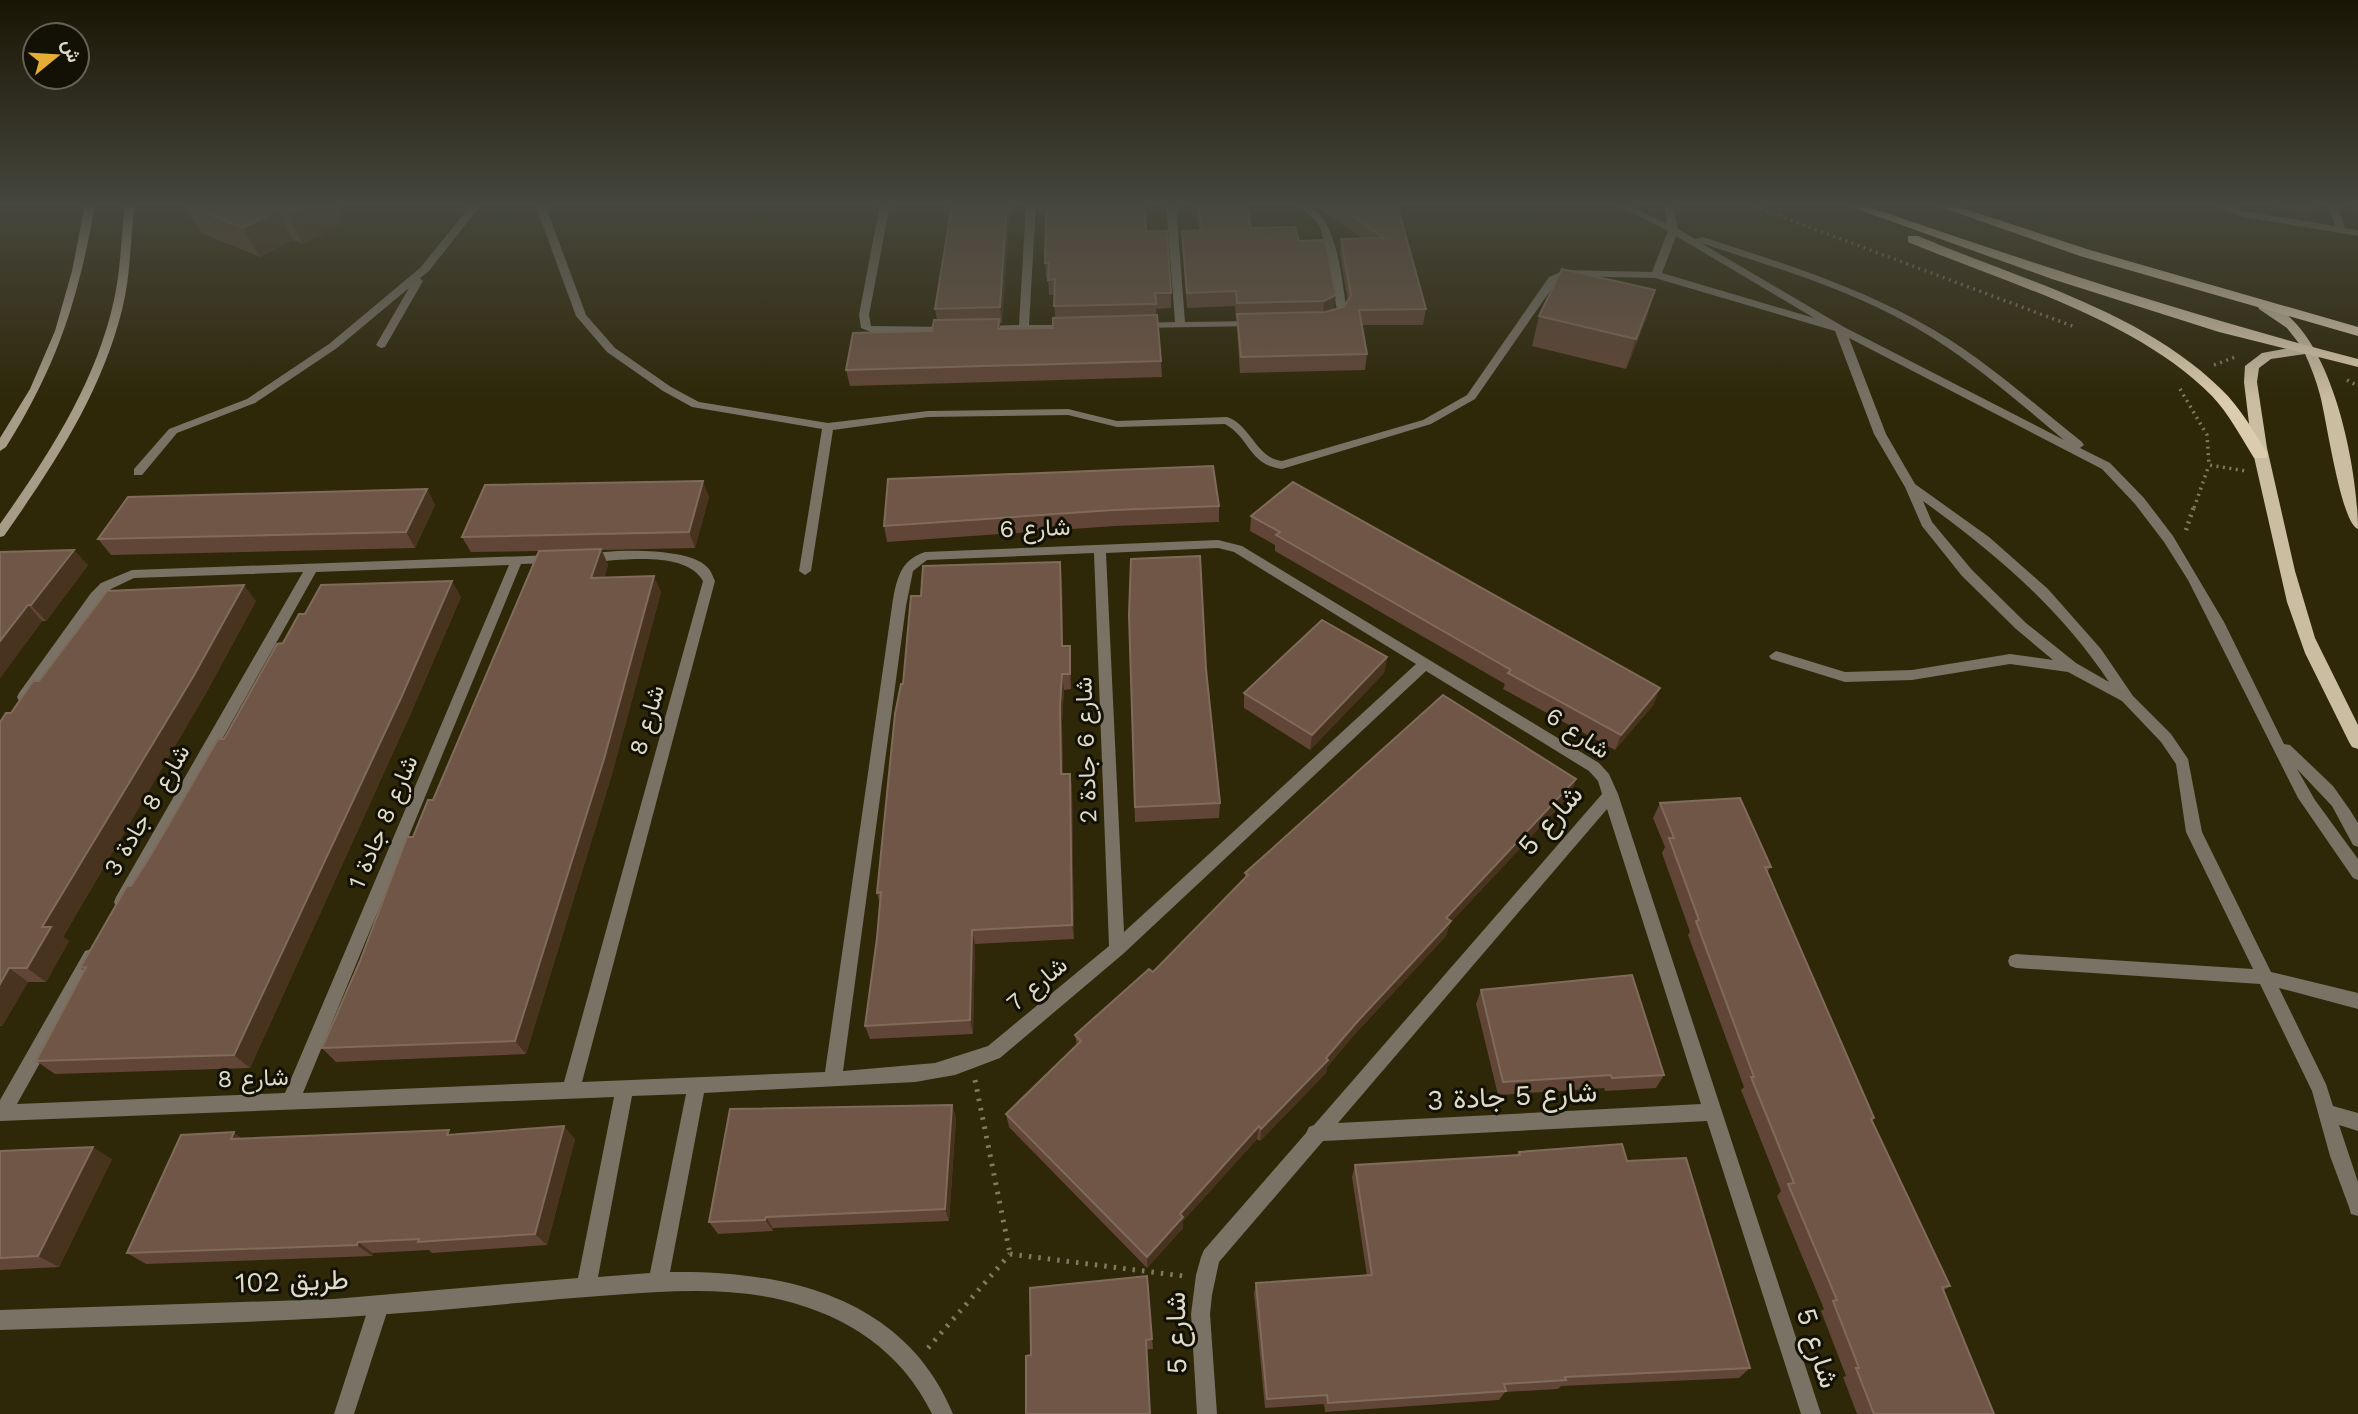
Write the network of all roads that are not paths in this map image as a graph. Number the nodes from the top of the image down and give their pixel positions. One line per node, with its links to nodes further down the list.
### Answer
1 (78, 270): 31 (main road)
2 (122, 270): 38 (main road)
3 (424, 270): 27 (street); 35 (street)
4 (564, 270): 30 (street)
5 (872, 270): 25 (street)
6 (1027, 270): 22 (street)
7 (1176, 270): 20 (street)
8 (1334, 270): 17 (street)
9 (1658, 270): 15 (street)
10 (1740, 270): 24 (street)
11 (1796, 270): 34 (street)
12 (1986, 270): 33 (highway)
13 (2040, 270): 28 (highway)
14 (2142, 270): 16 (highway)
15 (1656, 275): 24 (street); 30 (street)
16 (2264, 306): 26 (highway); 28 (main road)
17 (1323, 322)
18 (1271, 324): 20 (street)
19 (1128, 326): 20 (street)
20 (1180, 326)
21 (1076, 327): 22 (street)
22 (1024, 328): 23 (street)
23 (970, 329)
24 (1840, 329): 34 (street); 36 (street)
25 (957, 330)
26 (2358, 332)
27 (381, 345)
28 (2309, 349): 29 (highway); 33 (main road); 37 (main road)
29 (2355, 356)
30 (828, 427): 42 (street)
31 (6, 430): 32 (main road)
32 (0, 447)
33 (2260, 454): 48 (main road)
34 (2106, 467): 49 (street)
35 (138, 472)
36 (1911, 487): 45 (street); 46 (street)
37 (2358, 524)
38 (0, 533)
39 (1100, 549): 44 (street, شارع 6); 56 (street, شارع 6 جادة 2); 60 (street, شارع 6)
40 (517, 560): 41 (street, شارع 8); 63 (street, شارع 8); 64 (street, شارع 8 جادة 1)
41 (312, 567): 47 (street, شارع 8); 54 (street, شارع 8 جادة 3)
42 (805, 571)
43 (1776, 656): 45 (street)
44 (1425, 664): 50 (street, شارع 6); 56 (street, شارع 7)
45 (2071, 667): 46 (street)
46 (2128, 700): 58 (street)
47 (16, 708)
48 (2358, 742)
49 (2278, 744): 51 (street); 53 (street)
50 (1611, 794): 65 (street, شارع 5); 69 (street, شارع 5)
51 (2351, 808): 52 (street)
52 (2358, 841)
53 (2357, 864)
54 (112, 919)
55 (98, 943): 67 (street)
56 (1117, 948): 60 (street, شارع 7)
57 (2016, 961): 58 (street)
58 (2263, 978): 59 (street); 66 (street)
59 (2358, 1001)
60 (833, 1080): 62 (street, شارع 7)
61 (625, 1087): 62 (street, شارع 7); 63 (street, شارع 7); 72 (street)
62 (695, 1087): 71 (street)
63 (570, 1089): 64 (street, شارع 8)
64 (291, 1101): 67 (street, شارع 8)
65 (1710, 1112): 69 (street, شارع 5 جادة 3); 78 (street, شارع 5)
66 (2326, 1112): 68 (street); 70 (street)
67 (1, 1113)
68 (2358, 1122)
69 (1315, 1133): 77 (street, شارع 5)
70 (2358, 1207)
71 (658, 1282): 72 (street, طريق 102); 76 (street, طريق 102)
72 (586, 1287): 73 (street, طريق 102)
73 (379, 1306): 74 (street, طريق 102); 75 (street)
74 (0, 1320)
75 (344, 1414)
76 (943, 1414)
77 (1207, 1414)
78 (1811, 1414)

